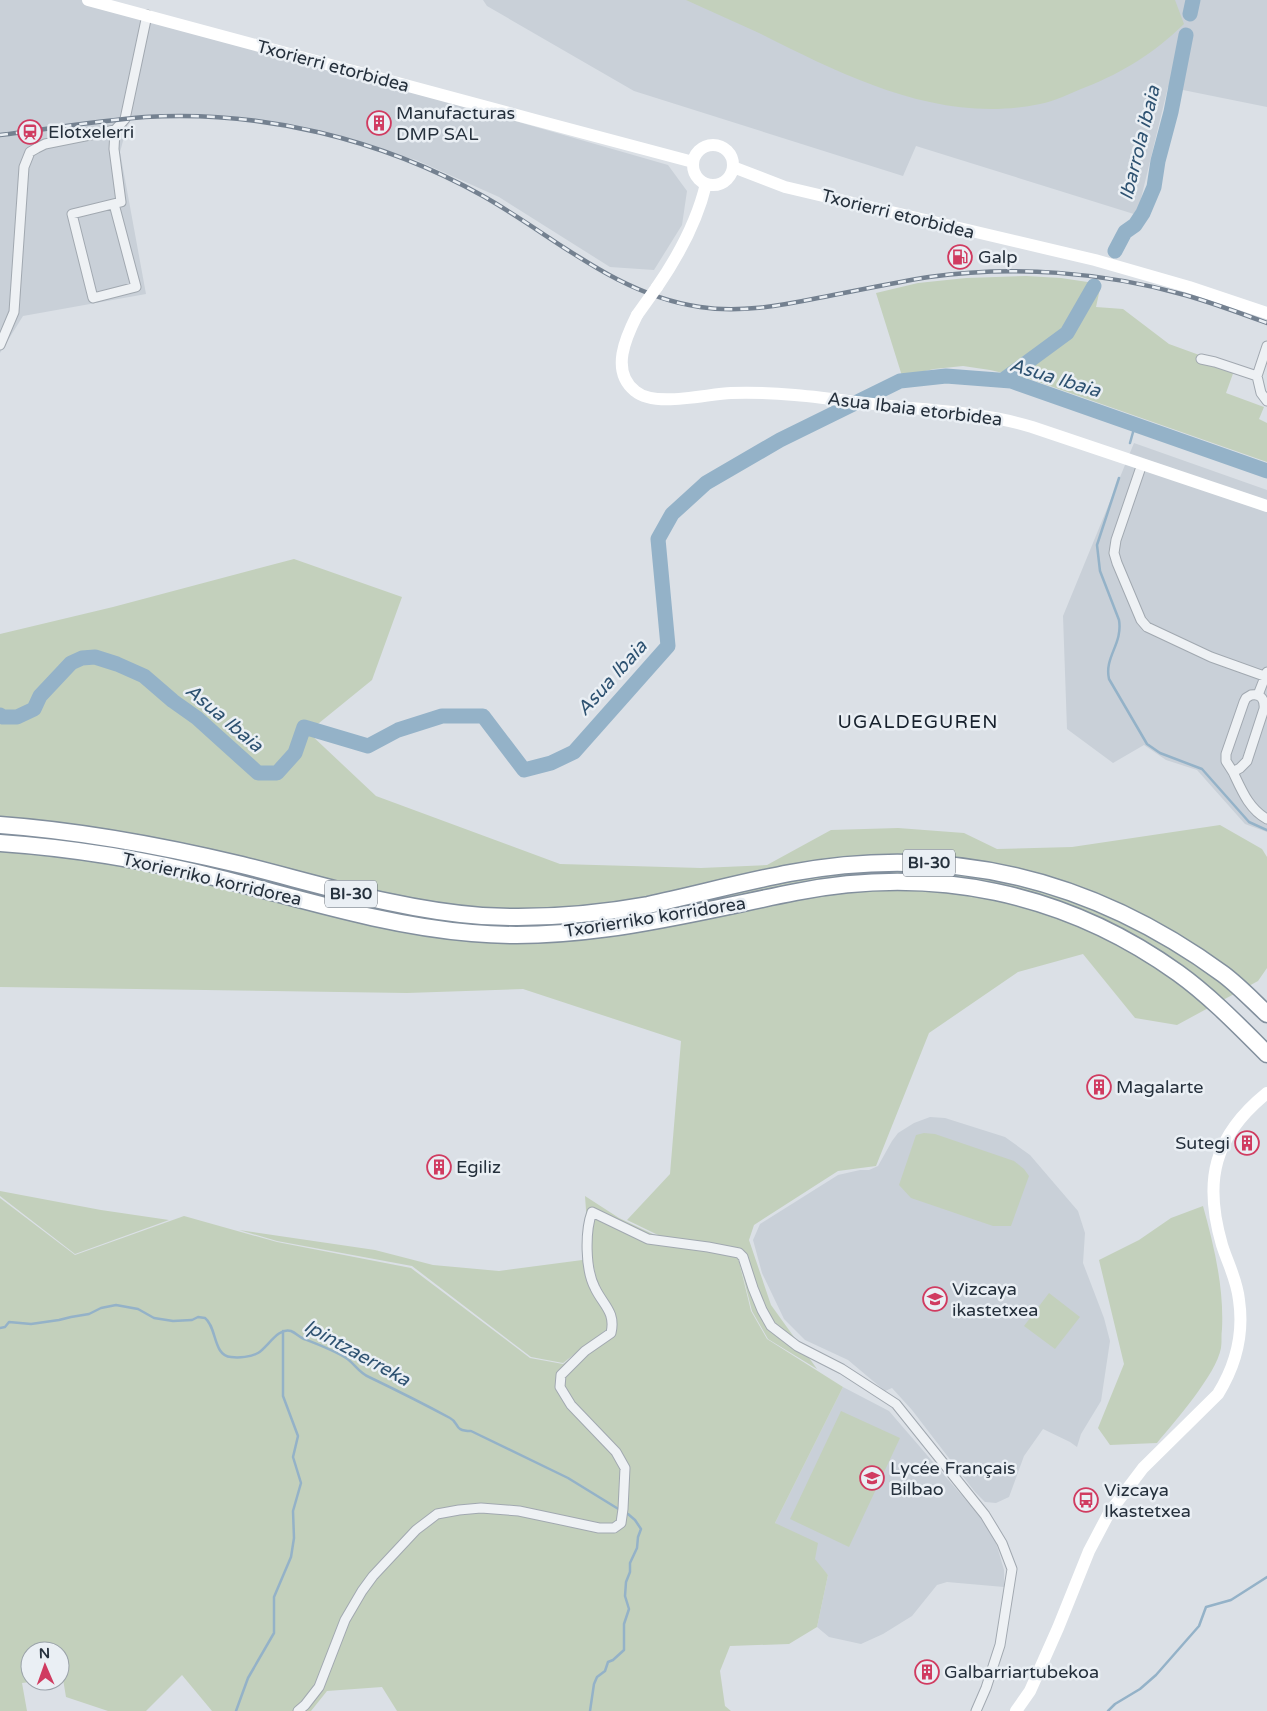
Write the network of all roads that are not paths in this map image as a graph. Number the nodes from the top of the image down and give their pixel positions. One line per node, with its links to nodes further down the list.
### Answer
1 (88, 0): 2 (street, Txorierri etorbidea)
2 (146, 15): 3 (street); 4 (street, Txorierri etorbidea)
3 (115, 130): 7 (street); 9 (street)
4 (693, 162): 5 (street); 6 (street)
5 (733, 167): 6 (street); 8 (street, Txorierri etorbidea)
6 (706, 184): 14 (street, Asua Ibaia etorbidea, bridge)
7 (114, 204): 7 (street)
8 (1267, 313)
9 (0, 345)
10 (1267, 346): 12 (street)
11 (1201, 359): 12 (street)
12 (1257, 376): 13 (street)
13 (1267, 402)
14 (1142, 464): 15 (street, Asua Ibaia etorbidea); 16 (street)
15 (1267, 506)
16 (1266, 675): 17 (street)
17 (1258, 695): 18 (street); 18 (street)
18 (1233, 772): 19 (street)
19 (1267, 819)
20 (0, 825): 22 (highway, Txorierriko korridorea / BI-30)
21 (0, 843): 23 (highway, Txorierriko korridorea / BI-30)
22 (1267, 1014)
23 (1265, 1053)
24 (1262, 1097): 25 (street)
25 (1040, 1666): 28 (street); 29 (street)
26 (298, 1711): 27 (street)
27 (976, 1711)
28 (1008, 1711)
29 (1016, 1711)

